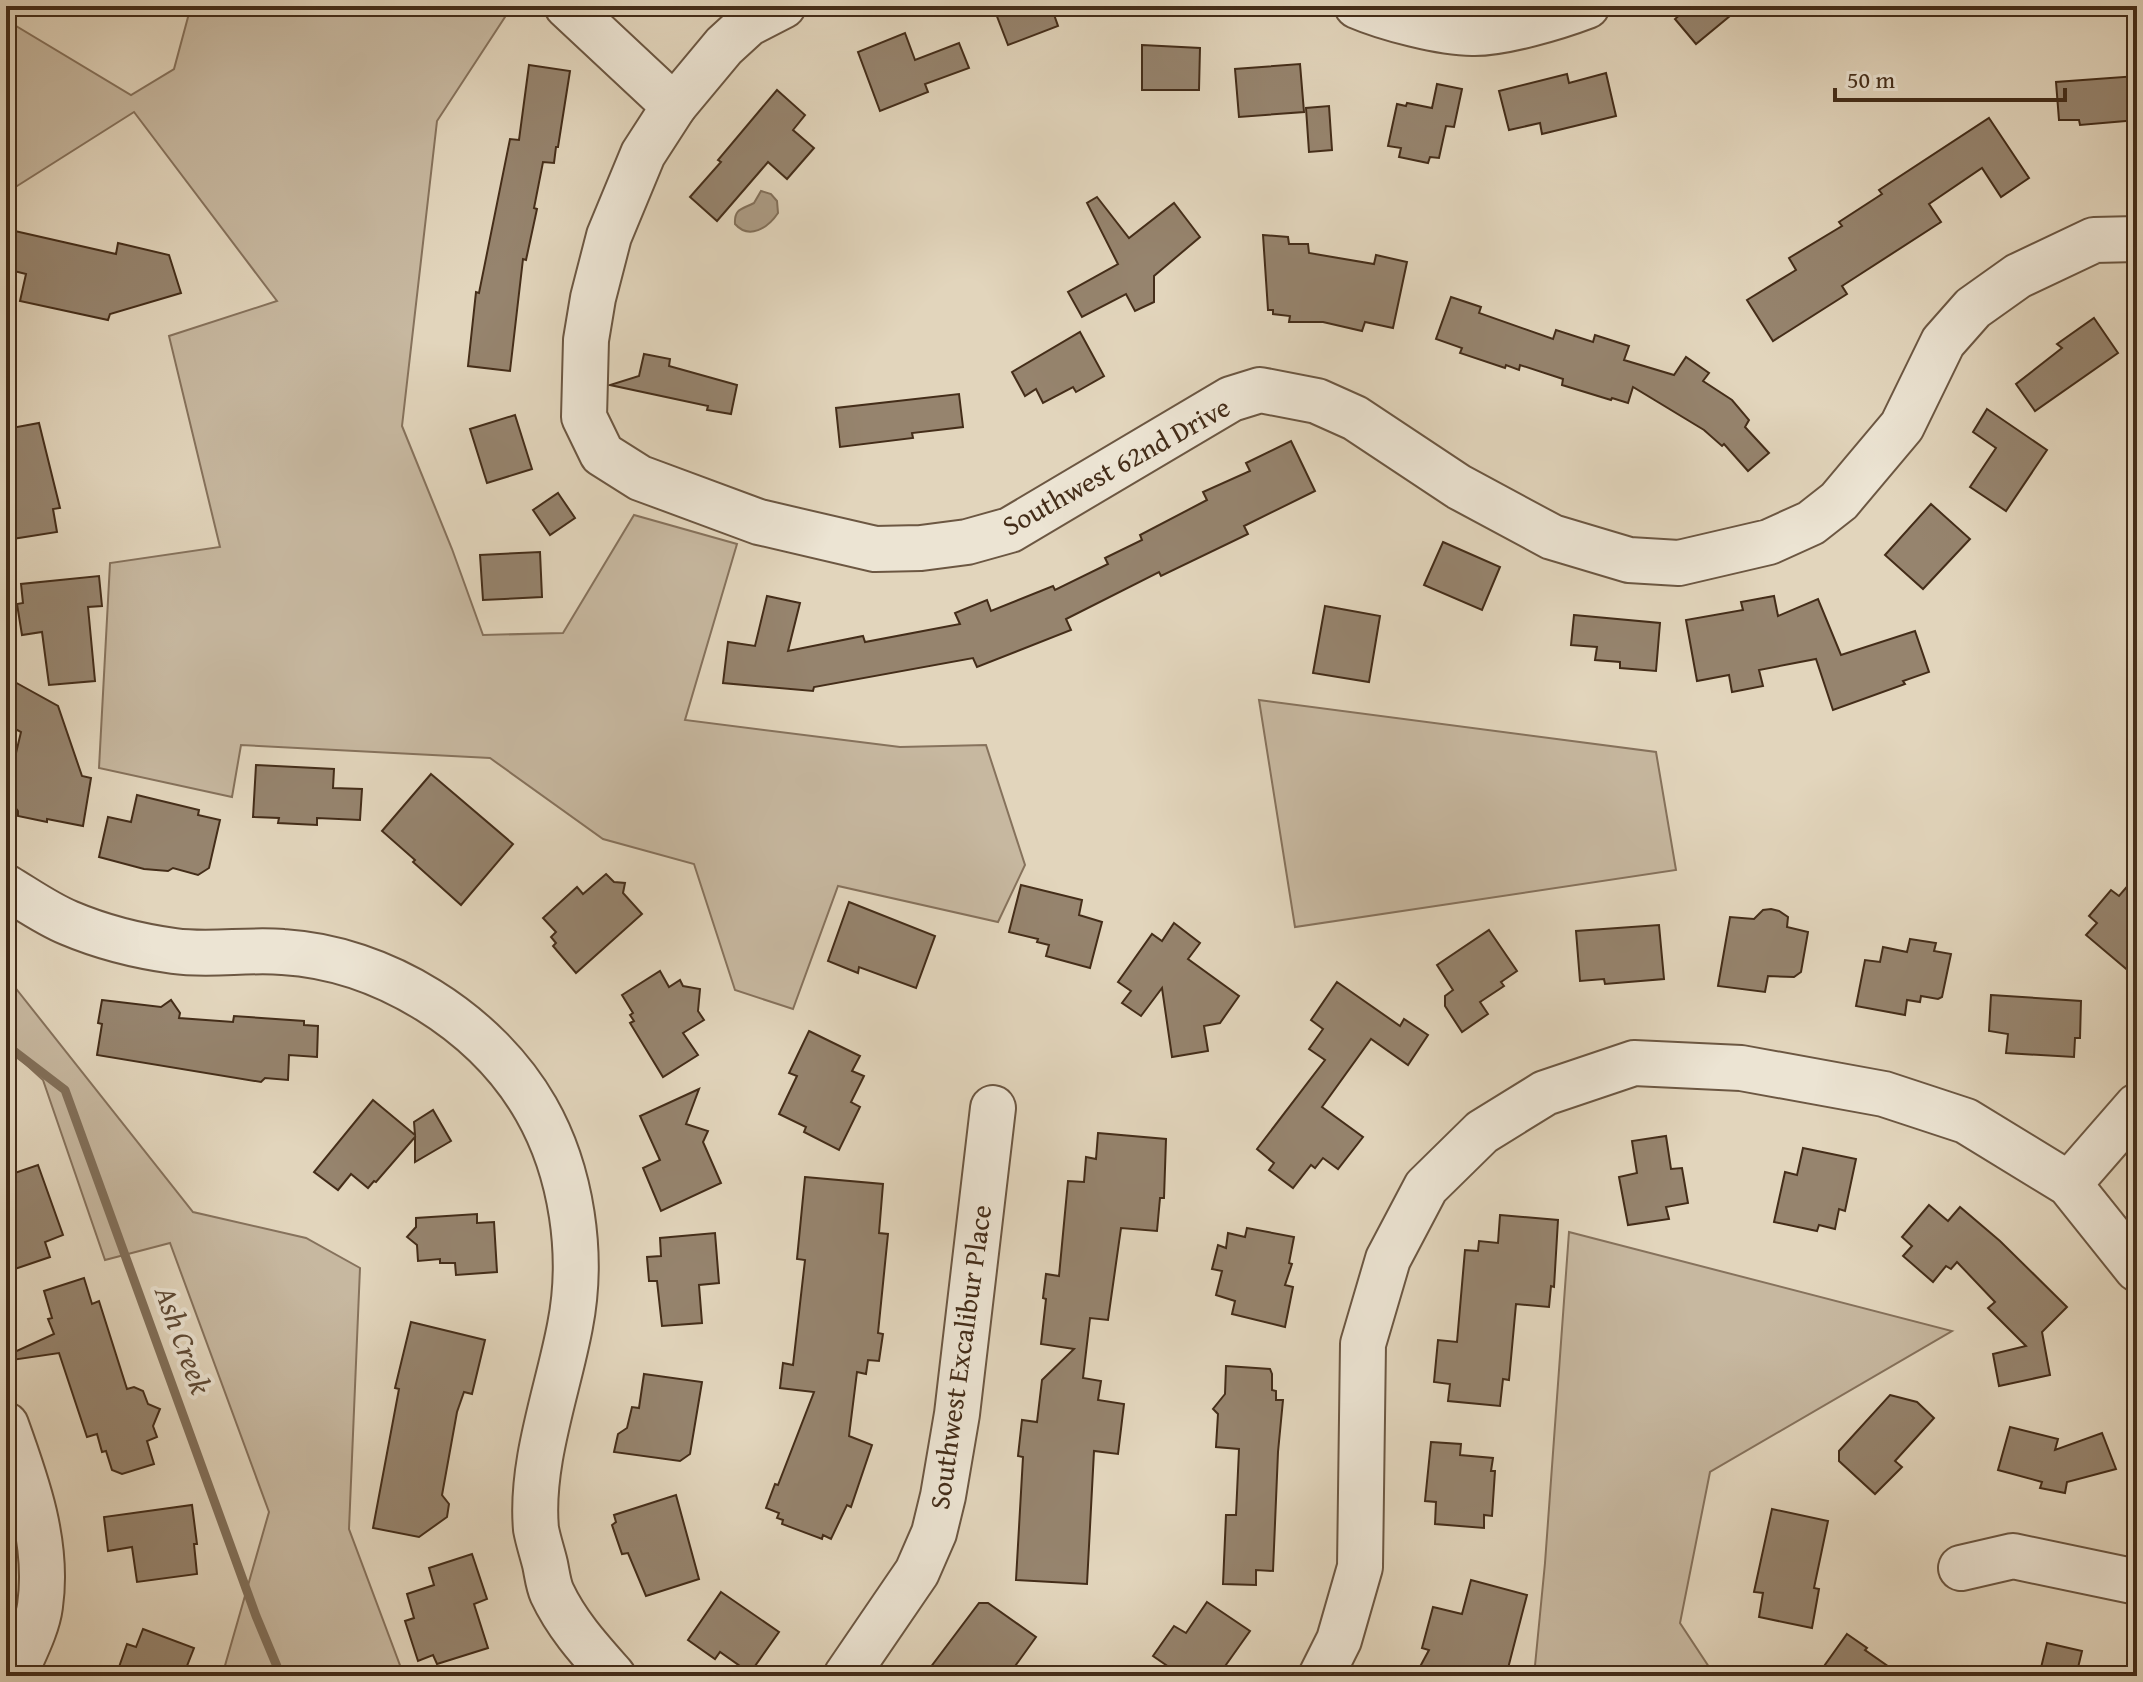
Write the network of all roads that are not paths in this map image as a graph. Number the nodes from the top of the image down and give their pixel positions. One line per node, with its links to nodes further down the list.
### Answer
1 (567, 6): 5 (street)
2 (783, 6): 5 (street, Southwest 62nd Drive)
3 (1357, 6): 4 (street)
4 (1587, 6)
5 (674, 106): 6 (street, Southwest 62nd Drive)
6 (2137, 239)
7 (6, 887): 16 (street)
8 (2137, 1106): 10 (street)
9 (993, 1108): 17 (street, Southwest Excalibur Place)
10 (2069, 1184): 11 (street); 18 (street)
11 (2137, 1269)
12 (6, 1425): 15 (street)
13 (1961, 1568): 14 (street)
14 (2137, 1582)
15 (14, 1676)
16 (613, 1676)
17 (846, 1676)
18 (1321, 1676)

